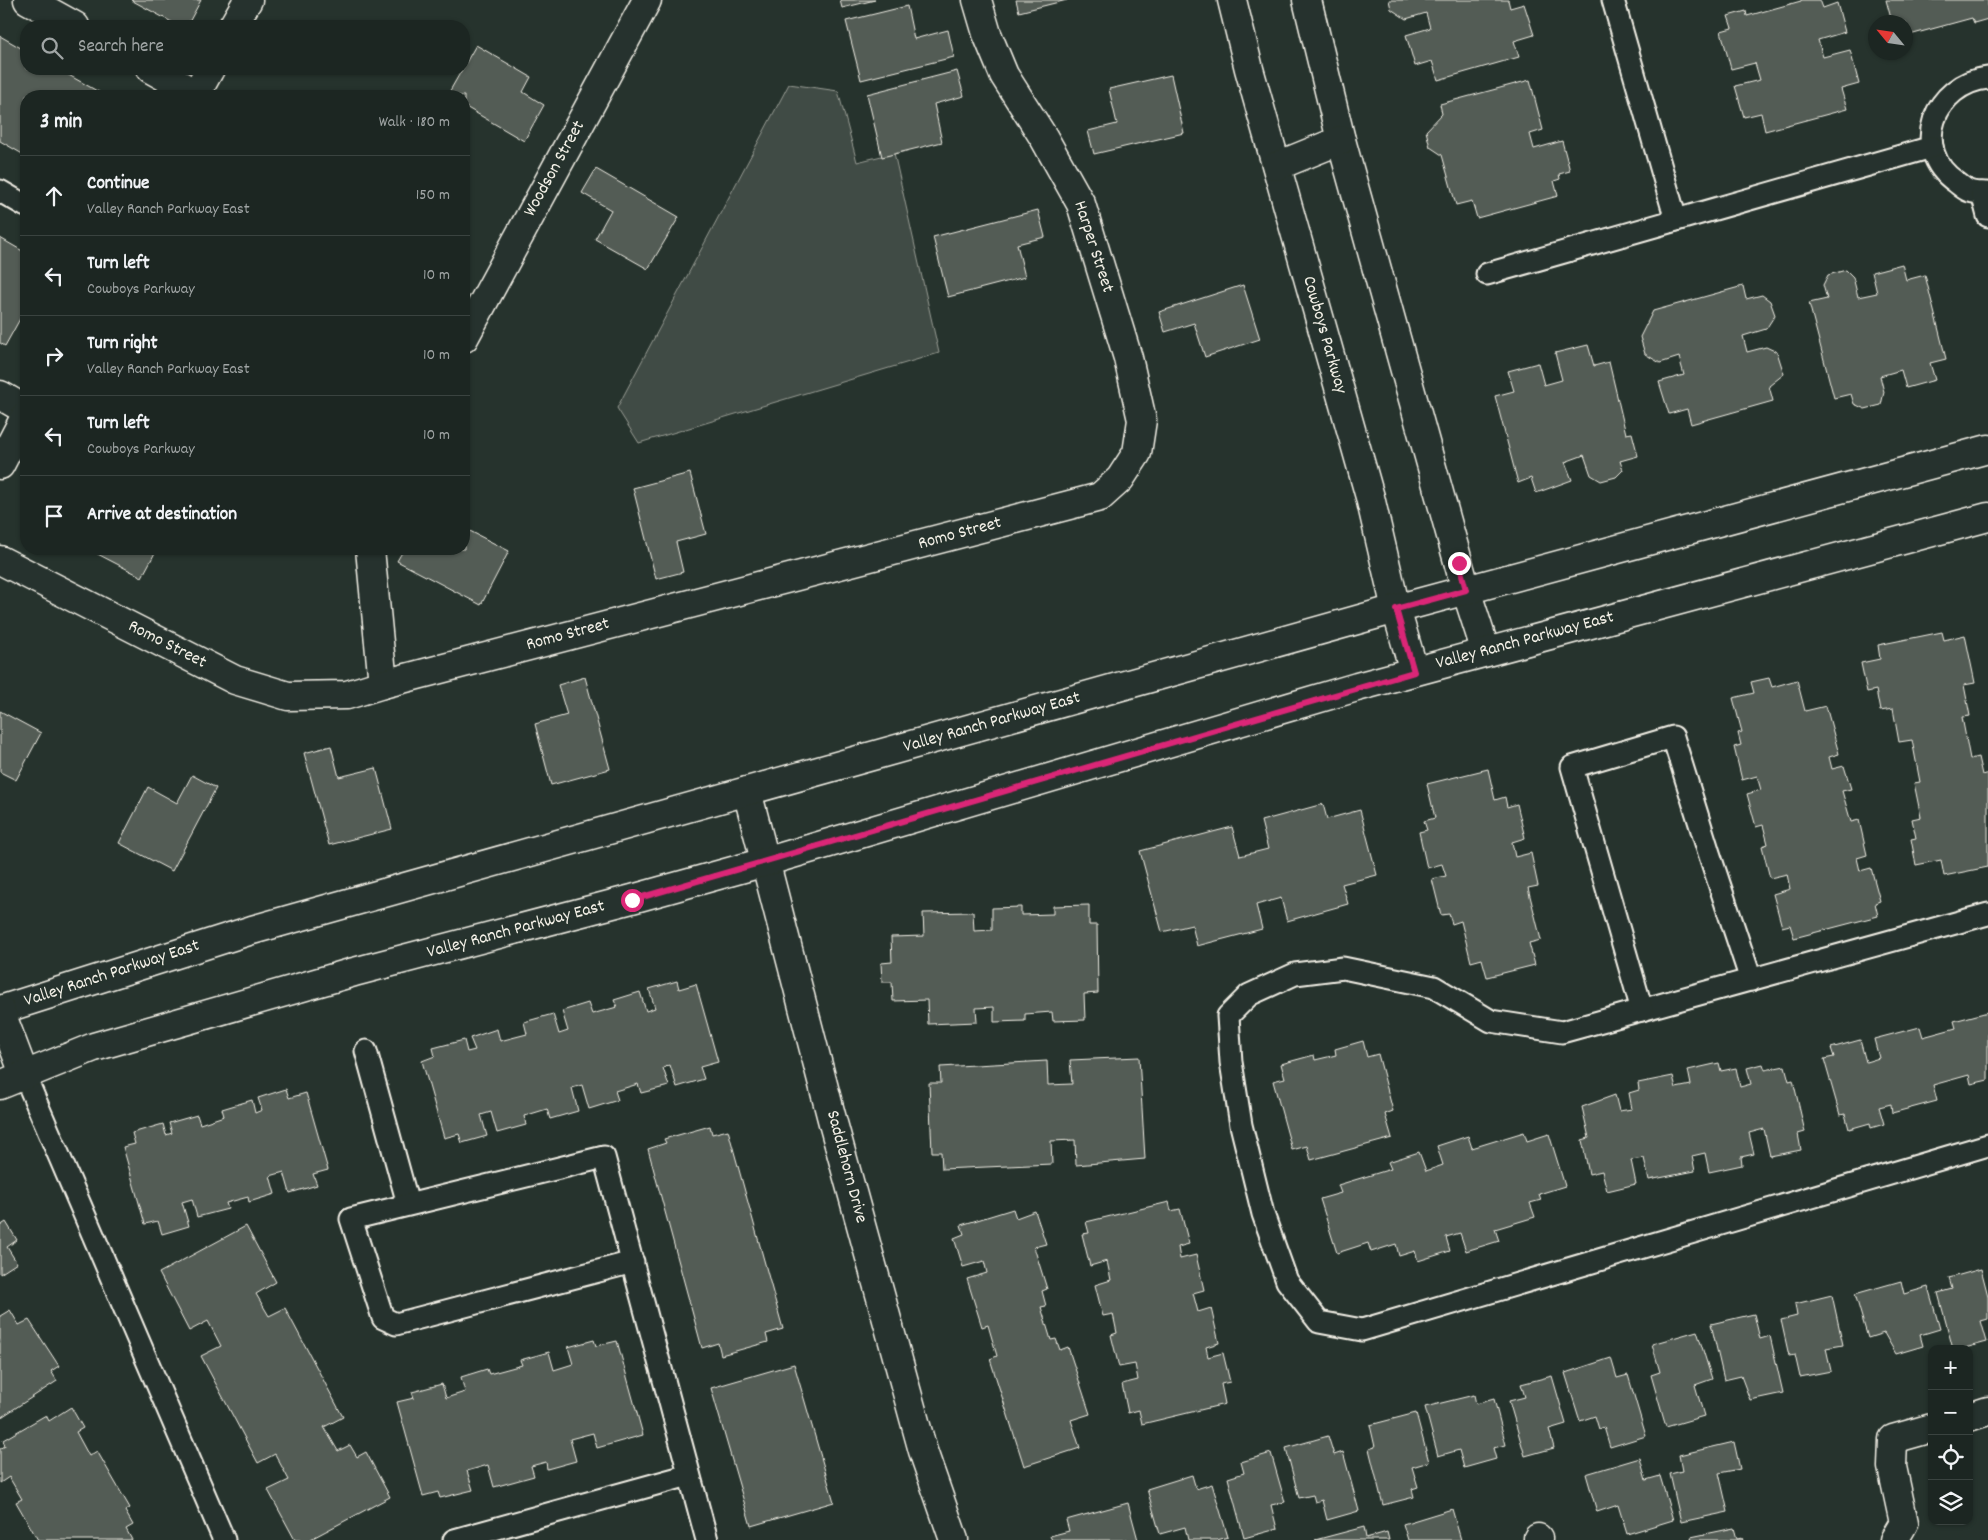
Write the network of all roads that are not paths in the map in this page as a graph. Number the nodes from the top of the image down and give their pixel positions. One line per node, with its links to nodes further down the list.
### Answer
1 (28, 0): 8 (street)
2 (248, 0): 9 (street)
3 (647, 0): 24 (street, Woodson Street)
4 (977, 0): 29 (street, Harper Street)
5 (1232, 0): 17 (street, Cowboys Parkway)
6 (1307, 0): 15 (street)
7 (1613, 0): 22 (lane)
8 (64, 20)
9 (236, 20)
10 (161, 75): 13 (street)
11 (207, 75): 14 (street)
12 (1988, 78): 16 (lane)
13 (187, 90)
14 (199, 90)
15 (1341, 140): 17 (street); 34 (street)
16 (1932, 147): 19 (lane); 22 (lane)
17 (1277, 166): 35 (street, Cowboys Parkway)
18 (0, 191): 20 (lane)
19 (1985, 193): 21 (lane)
20 (20, 203)
21 (1988, 216)
22 (1676, 220): 23 (lane)
23 (1487, 274)
24 (470, 327)
25 (0, 395): 26 (street)
26 (20, 407)
27 (20, 427): 30 (street)
28 (1988, 448): 34 (street, Valley Ranch Parkway East)
29 (1137, 453): 38 (street, Romo Street)
30 (0, 465)
31 (1988, 517): 36 (street, Valley Ranch Parkway East)
32 (371, 555): 38 (street)
33 (0, 560): 38 (street, Romo Street)
34 (1466, 590): 35 (street, Valley Ranch Parkway East); 36 (street)
35 (1396, 609): 37 (street, Cowboys Parkway); 39 (street, Valley Ranch Parkway East)
36 (1486, 652): 37 (street, Valley Ranch Parkway East)
37 (1414, 672): 40 (street, Valley Ranch Parkway East)
38 (383, 684)
39 (747, 791): 40 (street, Saddlehorn Drive); 43 (street, Valley Ranch Parkway East)
40 (765, 862): 46 (street, Valley Ranch Parkway East); 58 (street, Saddlehorn Drive)
41 (1988, 914): 42 (lane)
42 (1751, 980): 44 (lane); 44 (lane)
43 (0, 1010): 46 (street)
44 (1642, 1010): 48 (lane)
45 (366, 1051): 49 (lane)
46 (24, 1074): 47 (street, Valley Ranch Parkway East); 55 (lane)
47 (0, 1085)
48 (1988, 1145)
49 (408, 1204): 50 (lane); 50 (lane)
50 (633, 1262): 54 (lane)
51 (1988, 1411): 52 (street)
52 (1973, 1416)
53 (1928, 1429): 59 (street)
54 (689, 1475): 56 (lane); 57 (lane)
55 (224, 1540)
56 (454, 1540)
57 (707, 1540)
58 (954, 1540)
59 (1894, 1540)

